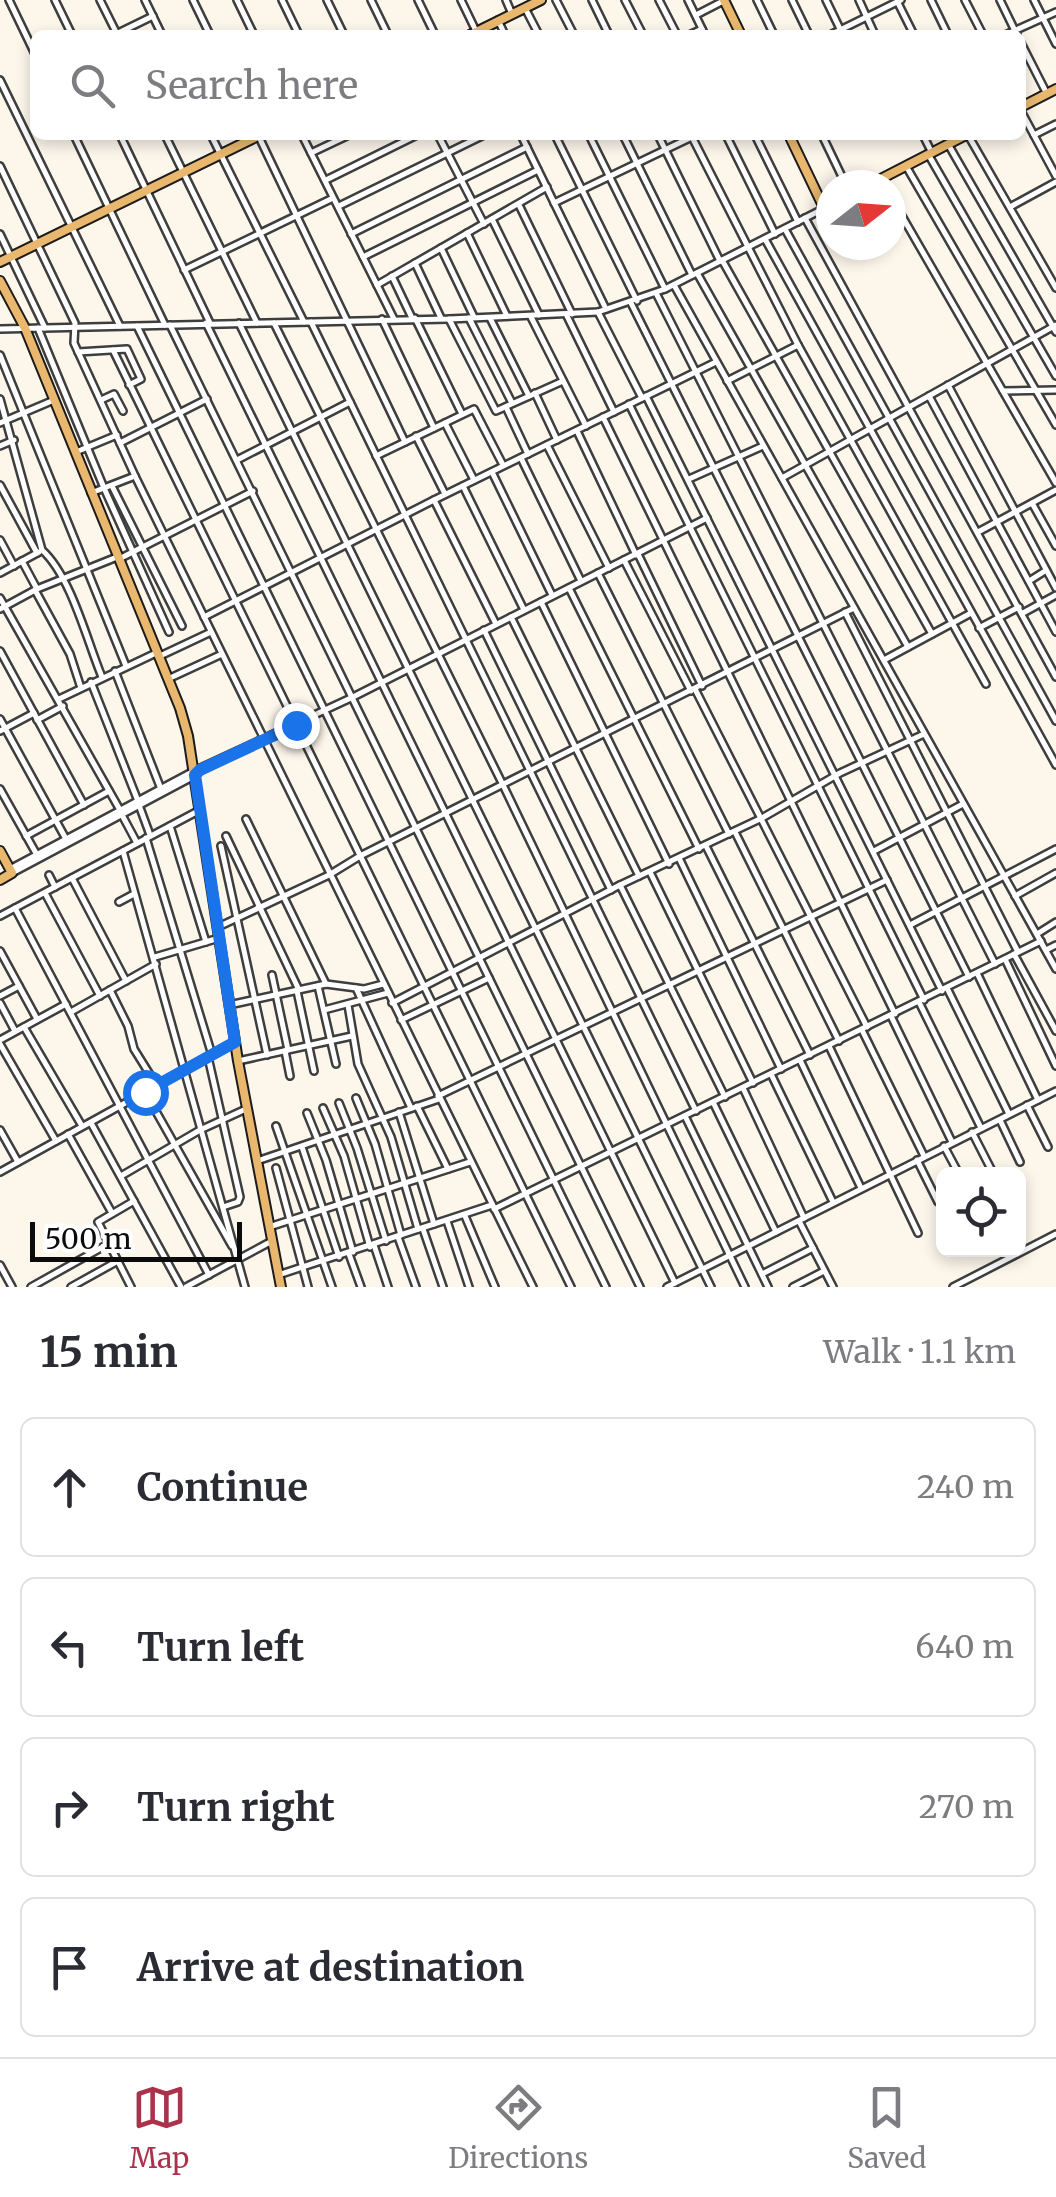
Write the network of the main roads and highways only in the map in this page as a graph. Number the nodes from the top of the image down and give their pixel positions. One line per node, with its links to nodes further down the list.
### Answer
1 (541, 0): 3 (main road)
2 (724, 0): 4 (main road)
3 (479, 30)
4 (739, 30)
5 (1051, 91): 6 (main road)
6 (1026, 106)
7 (249, 140): 12 (main road)
8 (791, 140): 11 (main road)
9 (956, 140): 10 (main road)
10 (900, 170)
11 (816, 186)
12 (4, 258)
13 (0, 281): 16 (main road)
14 (0, 851): 15 (main road)
15 (5, 873)
16 (280, 1287)

